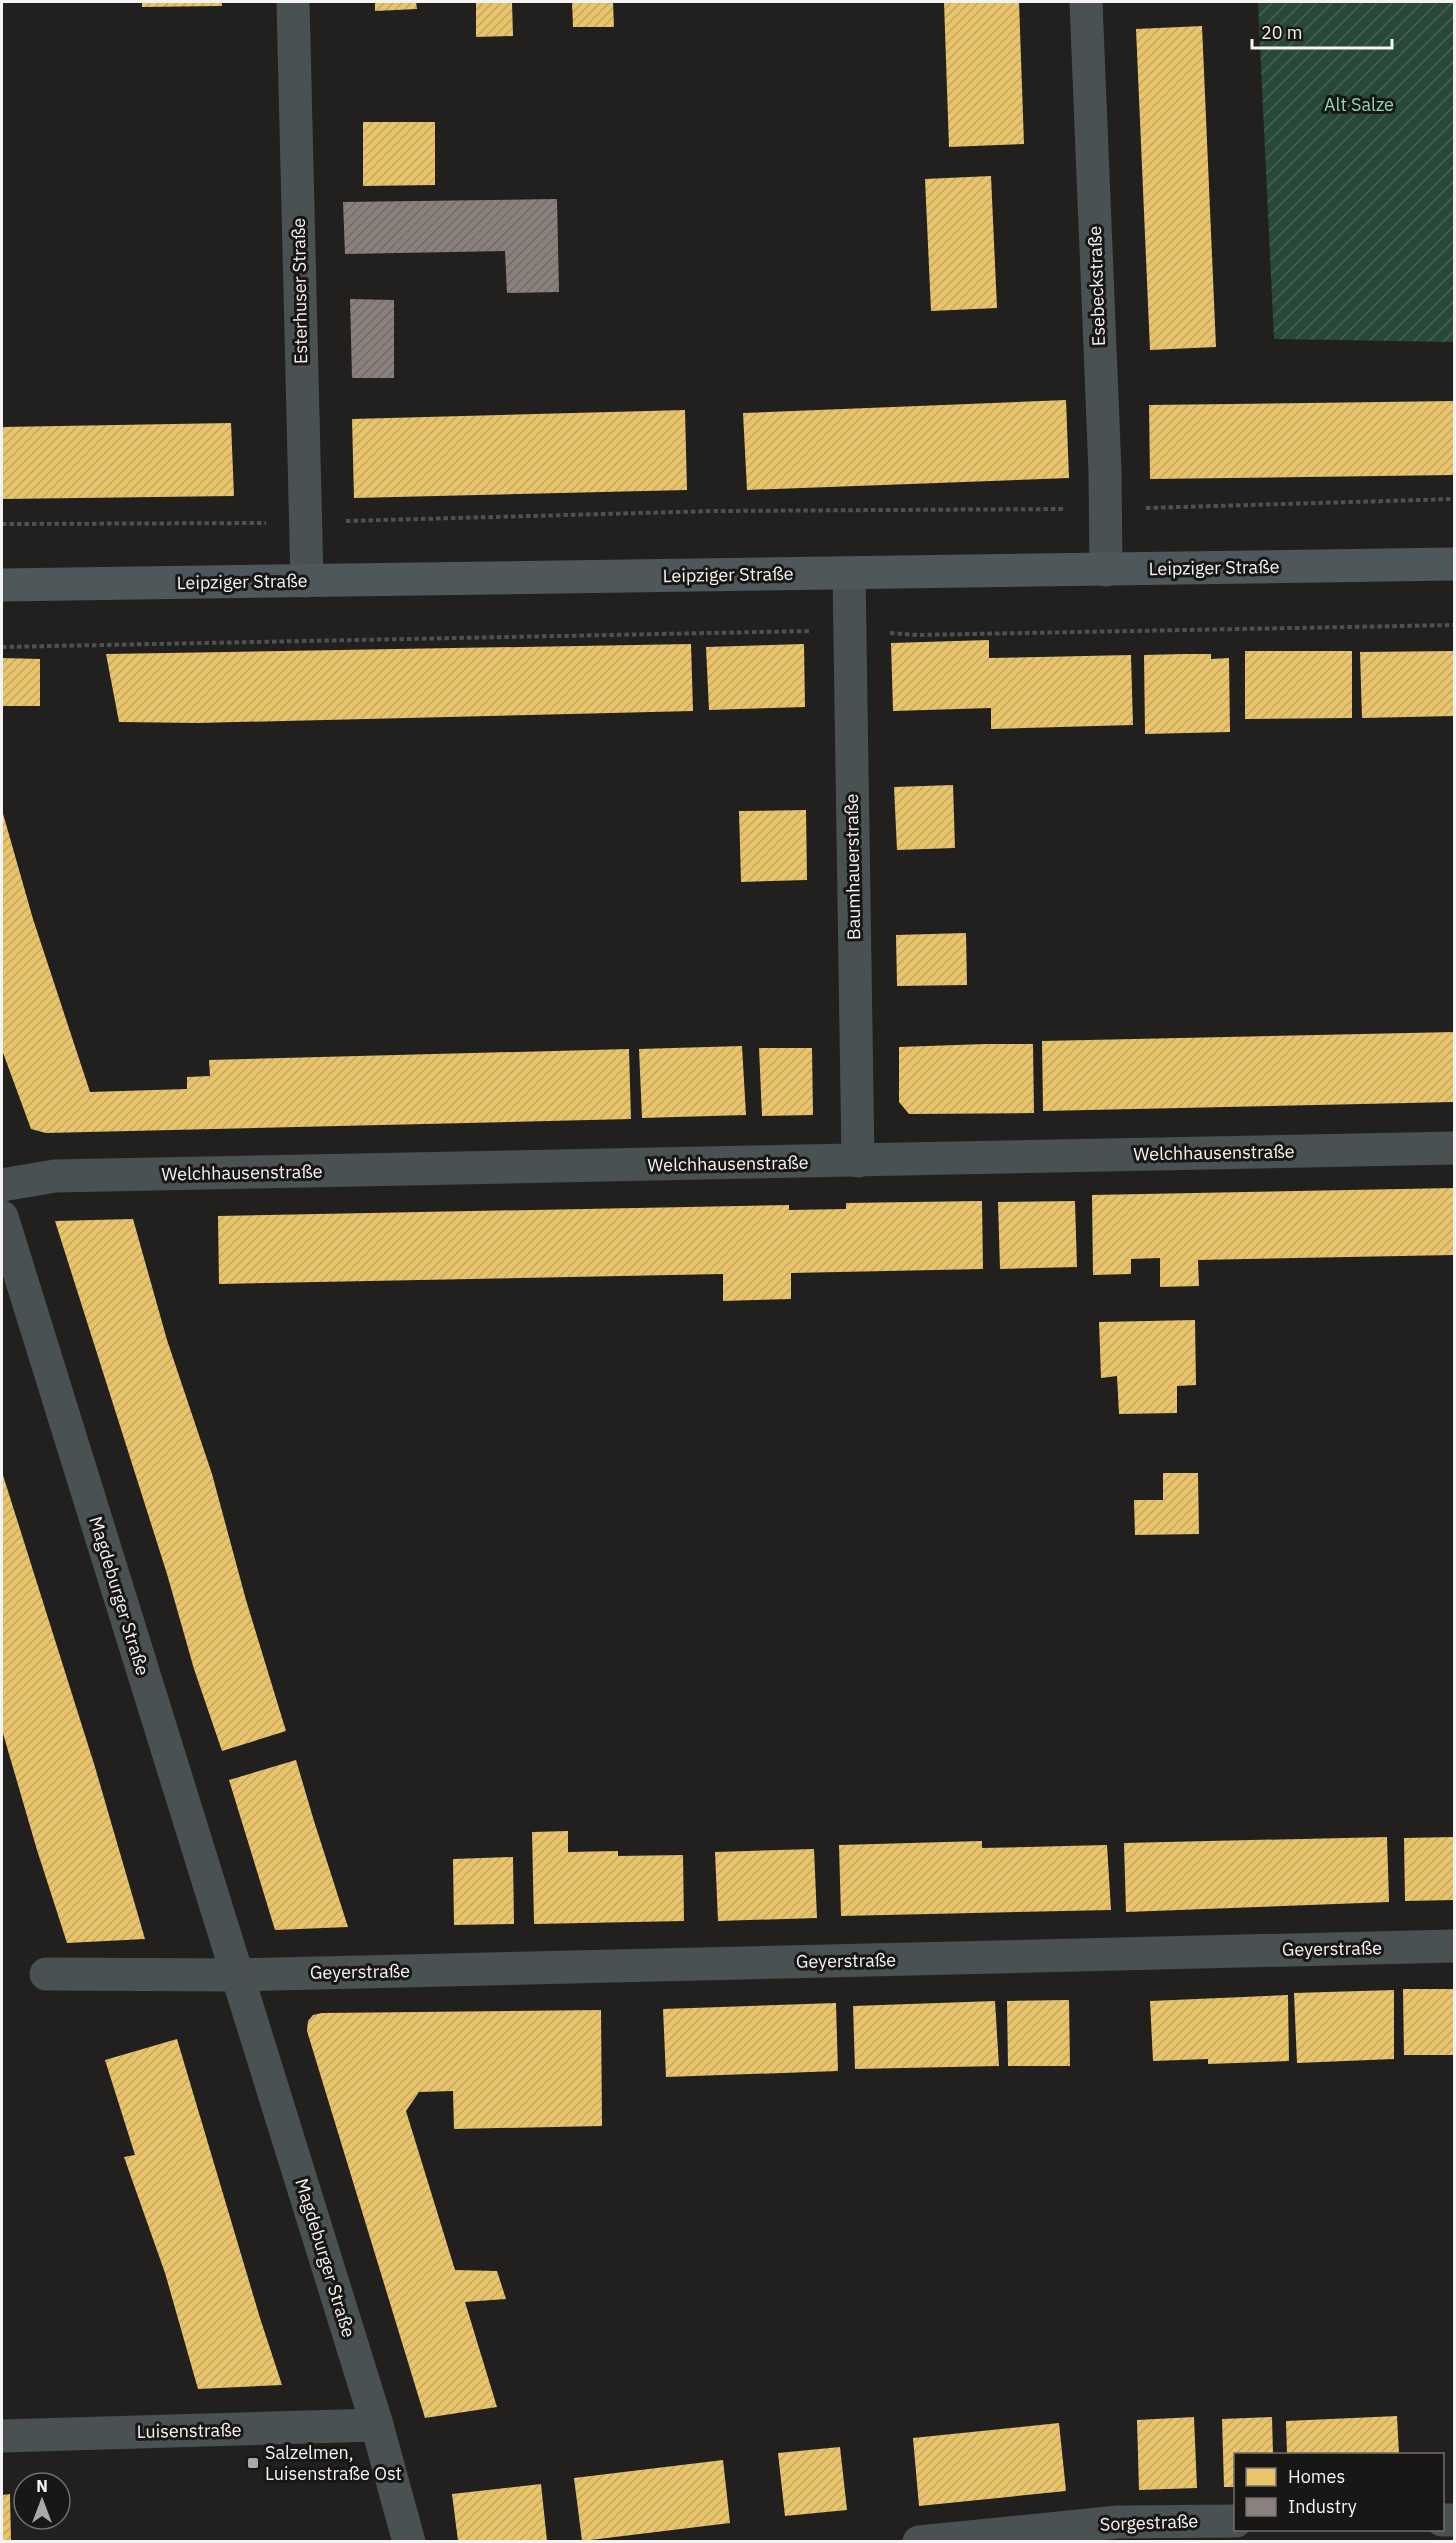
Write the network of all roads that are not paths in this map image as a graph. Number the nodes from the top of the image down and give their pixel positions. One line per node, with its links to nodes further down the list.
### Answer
1 (293, 2): 6 (street, Esterhuser Straße)
2 (1086, 2): 4 (street, Esebeckstraße)
3 (1455, 564): 4 (main road, Leipziger Straße)
4 (1106, 570): 5 (main road, Leipziger Straße)
5 (849, 573): 6 (main road, Leipziger Straße); 9 (street, Baumhauerstraße)
6 (307, 581): 7 (main road, Leipziger Straße)
7 (2, 585)
8 (1455, 1148): 9 (street, Welchhausenstraße)
9 (858, 1161): 10 (street, Welchhausenstraße)
10 (2, 1185)
11 (2, 1217): 14 (street, Magdeburger Straße)
12 (1455, 1946): 14 (street, Geyerstraße)
13 (46, 1974): 14 (street)
14 (237, 1975): 15 (street, Magdeburger Straße)
15 (377, 2425): 16 (street, Luisenstraße); 18 (street, Magdeburger Straße)
16 (2, 2436)
17 (1234, 2521): 19 (street, Sorgestraße)
18 (410, 2541)
19 (919, 2541)

